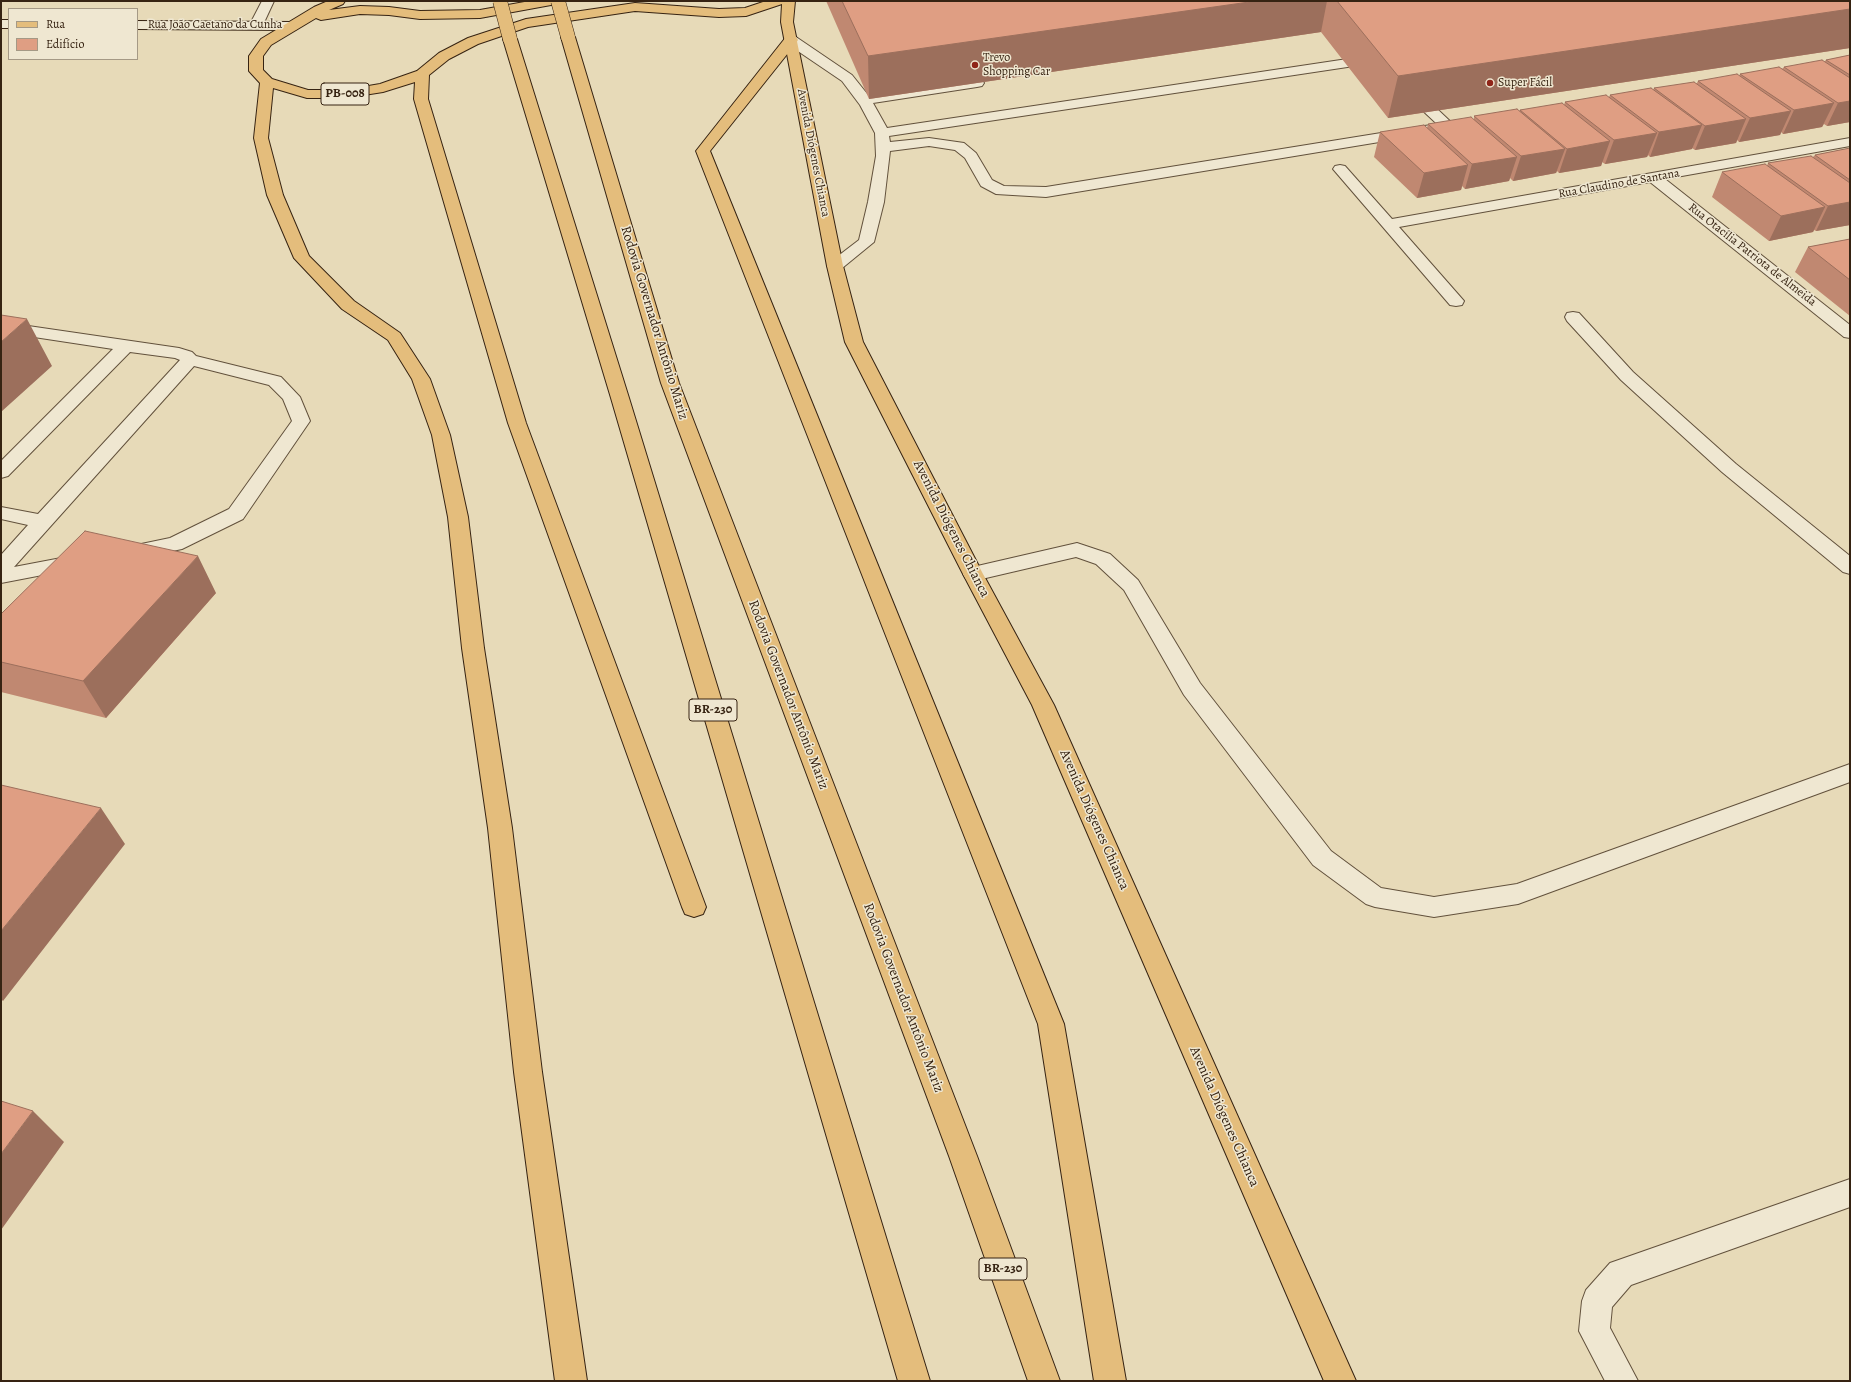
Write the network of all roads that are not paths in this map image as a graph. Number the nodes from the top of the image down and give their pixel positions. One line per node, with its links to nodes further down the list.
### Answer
1 (268, 1): 9 (street)
2 (339, 1): 10 (main road)
3 (500, 1): 45 (main road, BR-230, bridge)
4 (551, 1): 10 (main road)
5 (558, 1): 46 (main road, Rodovia Governador Antônio Mariz / BR-230, bridge)
6 (778, 1): 15 (main road, PB-008)
7 (789, 1): 11 (main road, Avenida Diógenes Chianca)
8 (138, 25): 9 (street, Rua João Caetano da Cunha)
9 (256, 26): 10 (street, Rua João Caetano da Cunha)
10 (292, 26): 17 (main road)
11 (791, 40): 19 (street); 25 (main road, Avenida Diógenes Chianca); 47 (main road)
12 (1363, 49): 13 (street)
13 (1374, 60): 14 (street); 20 (street)
14 (1386, 70)
15 (422, 74): 17 (main road, PB-008); 42 (main road)
16 (989, 81): 19 (street)
17 (267, 82): 44 (main road)
18 (1403, 85): 20 (street)
19 (864, 100): 20 (street)
20 (882, 140): 25 (street)
21 (1850, 142): 23 (street, Rua Claudino de Santana)
22 (1340, 169): 24 (street)
23 (1654, 178): 24 (street, Rua Claudino de Santana); 29 (street, Rua Otacília Patriota de Almeida)
24 (1388, 224): 26 (street)
25 (835, 266): 39 (main road, Avenida Diógenes Chianca)
26 (1456, 301)
27 (1573, 317): 37 (street)
28 (1, 326): 30 (street)
29 (1850, 333)
30 (126, 346): 31 (street); 32 (street)
31 (190, 360): 34 (street); 35 (street)
32 (1, 472)
33 (1, 513): 34 (street)
34 (43, 522): 38 (street)
35 (115, 555)
36 (92, 559): 40 (street)
37 (1850, 567)
38 (1, 568)
39 (973, 574): 41 (street); 48 (main road, Avenida Diógenes Chianca)
40 (1, 576)
41 (1850, 773)
42 (694, 907)
43 (1850, 1193): 49 (street)
44 (571, 1381)
45 (914, 1381)
46 (1044, 1381)
47 (1110, 1381)
48 (1340, 1381)
49 (1622, 1381)

